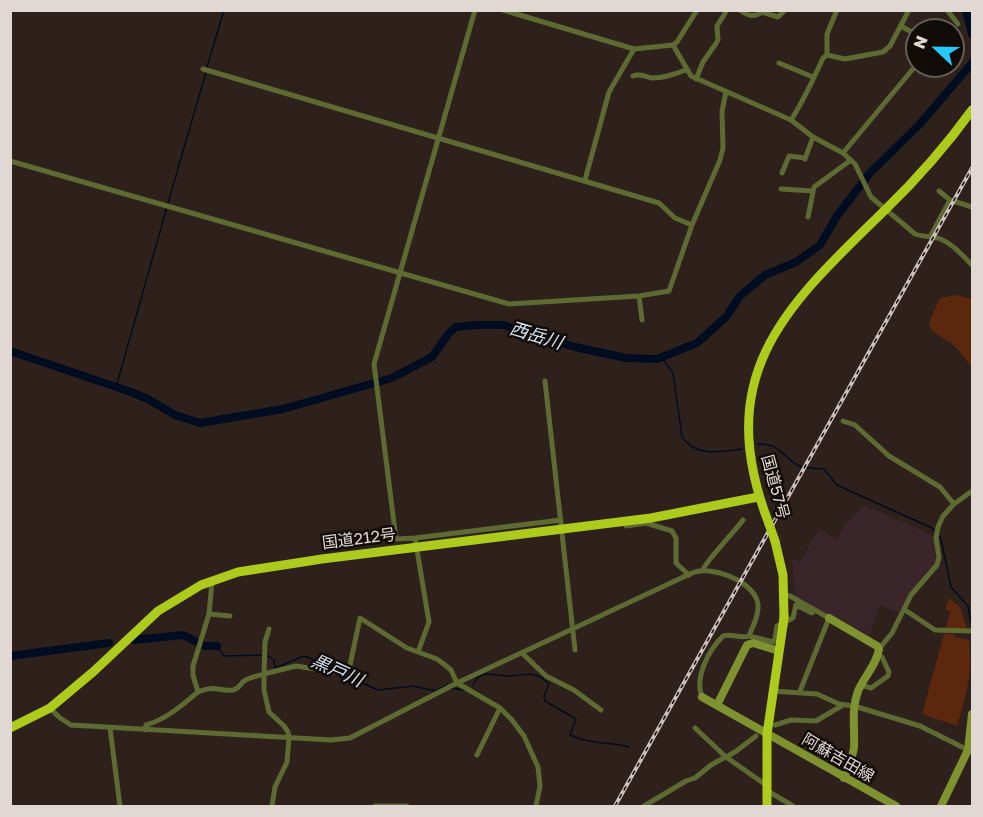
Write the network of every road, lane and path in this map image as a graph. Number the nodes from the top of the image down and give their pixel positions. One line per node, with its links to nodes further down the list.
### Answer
1 (475, 10): 25 (street)
2 (503, 10): 12 (street)
3 (697, 10): 11 (street)
4 (727, 10): 20 (street)
5 (740, 10): 6 (street)
6 (784, 10)
7 (837, 10): 13 (street)
8 (909, 10): 9 (street)
9 (901, 26): 10 (street); 13 (street)
10 (905, 28)
11 (673, 45): 12 (street); 16 (street)
12 (633, 49): 30 (street)
13 (827, 55): 18 (street)
14 (778, 63): 18 (street)
15 (203, 69): 25 (street)
16 (686, 70): 17 (street); 20 (street)
17 (633, 76)
18 (813, 77): 23 (street)
19 (905, 78): 26 (street)
20 (696, 79): 21 (street)
21 (726, 92): 23 (street); 38 (street)
22 (972, 110): 36 (highway, 国道57号)
23 (791, 120): 24 (street)
24 (813, 137): 26 (street); 29 (street)
25 (439, 138): 30 (street); 41 (street)
26 (843, 153): 27 (street)
27 (851, 160): 32 (street); 36 (street)
28 (10, 161): 41 (street)
29 (782, 173)
30 (585, 180): 38 (street)
31 (781, 189): 32 (street)
32 (812, 191): 37 (street)
33 (939, 191): 34 (street)
34 (950, 200): 35 (street); 39 (street)
35 (972, 207)
36 (886, 209): 39 (street); 47 (highway, 国道57号)
37 (808, 217)
38 (692, 225): 42 (street)
39 (930, 237): 40 (street)
40 (972, 265)
41 (400, 272): 42 (street); 52 (street)
42 (639, 297): 43 (street)
43 (642, 320)
44 (545, 381): 51 (street)
45 (843, 422): 48 (street)
46 (972, 490): 48 (street)
47 (758, 497): 50 (highway, 国道212号); 56 (highway, 国道57号, bridge)
48 (954, 504): 58 (street)
49 (743, 520): 53 (street)
50 (622, 522): 51 (highway, 国道212号); 54 (street)
51 (561, 525): 52 (highway, 国道212号); 63 (street)
52 (416, 543): 55 (highway, 国道212号); 68 (street)
53 (703, 570): 54 (street); 65 (street)
54 (688, 575): 63 (street)
55 (212, 580): 59 (street); 81 (highway, 国道212号)
56 (784, 595): 57 (street); 67 (highway, 国道57号)
57 (815, 610): 61 (street); 65 (street)
58 (905, 610): 64 (street); 70 (street)
59 (209, 614): 60 (street); 76 (street)
60 (230, 616)
61 (829, 618): 70 (street); 75 (street)
62 (269, 629): 71 (street)
63 (573, 629): 66 (street); 69 (street)
64 (970, 631)
65 (749, 636): 77 (street)
66 (575, 650)
67 (779, 651): 74 (highway, 国道57号); 79 (street)
68 (418, 652): 71 (street); 72 (street)
69 (522, 653): 72 (street); 83 (street)
70 (881, 653): 73 (street); 73 (street)
71 (264, 674): 76 (street); 92 (street)
72 (457, 683): 82 (street); 92 (street)
73 (861, 685): 80 (street)
74 (772, 690): 75 (street); 90 (highway, 国道57号)
75 (800, 691): 78 (street)
76 (198, 692): 89 (street)
77 (702, 697): 79 (street, 阿蘇吉田線)
78 (844, 704): 80 (street); 85 (street)
79 (717, 705): 90 (street, 阿蘇吉田線)
80 (854, 706): 94 (street); 97 (street)
81 (50, 708): 86 (highway, 国道212号); 87 (street)
82 (500, 708): 95 (street); 103 (street)
83 (602, 710)
84 (972, 714): 93 (street)
85 (775, 725)
86 (10, 728)
87 (110, 728): 89 (street); 99 (street)
88 (695, 728): 96 (street)
89 (145, 730): 92 (street)
90 (767, 734): 97 (street, 阿蘇吉田線); 98 (highway, 国道57号)
91 (756, 736): 96 (street)
92 (289, 738): 100 (street)
93 (971, 738): 94 (street)
94 (968, 750): 108 (street)
95 (477, 755)
96 (726, 757): 98 (street); 104 (street)
97 (844, 778): 107 (street, 阿蘇吉田線)
98 (766, 788): 105 (highway, 国道57号); 106 (street)
99 (120, 807)
100 (272, 807)
101 (375, 807): 102 (street)
102 (407, 807)
103 (536, 807)
104 (644, 807)
105 (767, 807)
106 (793, 807)
107 (896, 807)
108 (941, 807)

